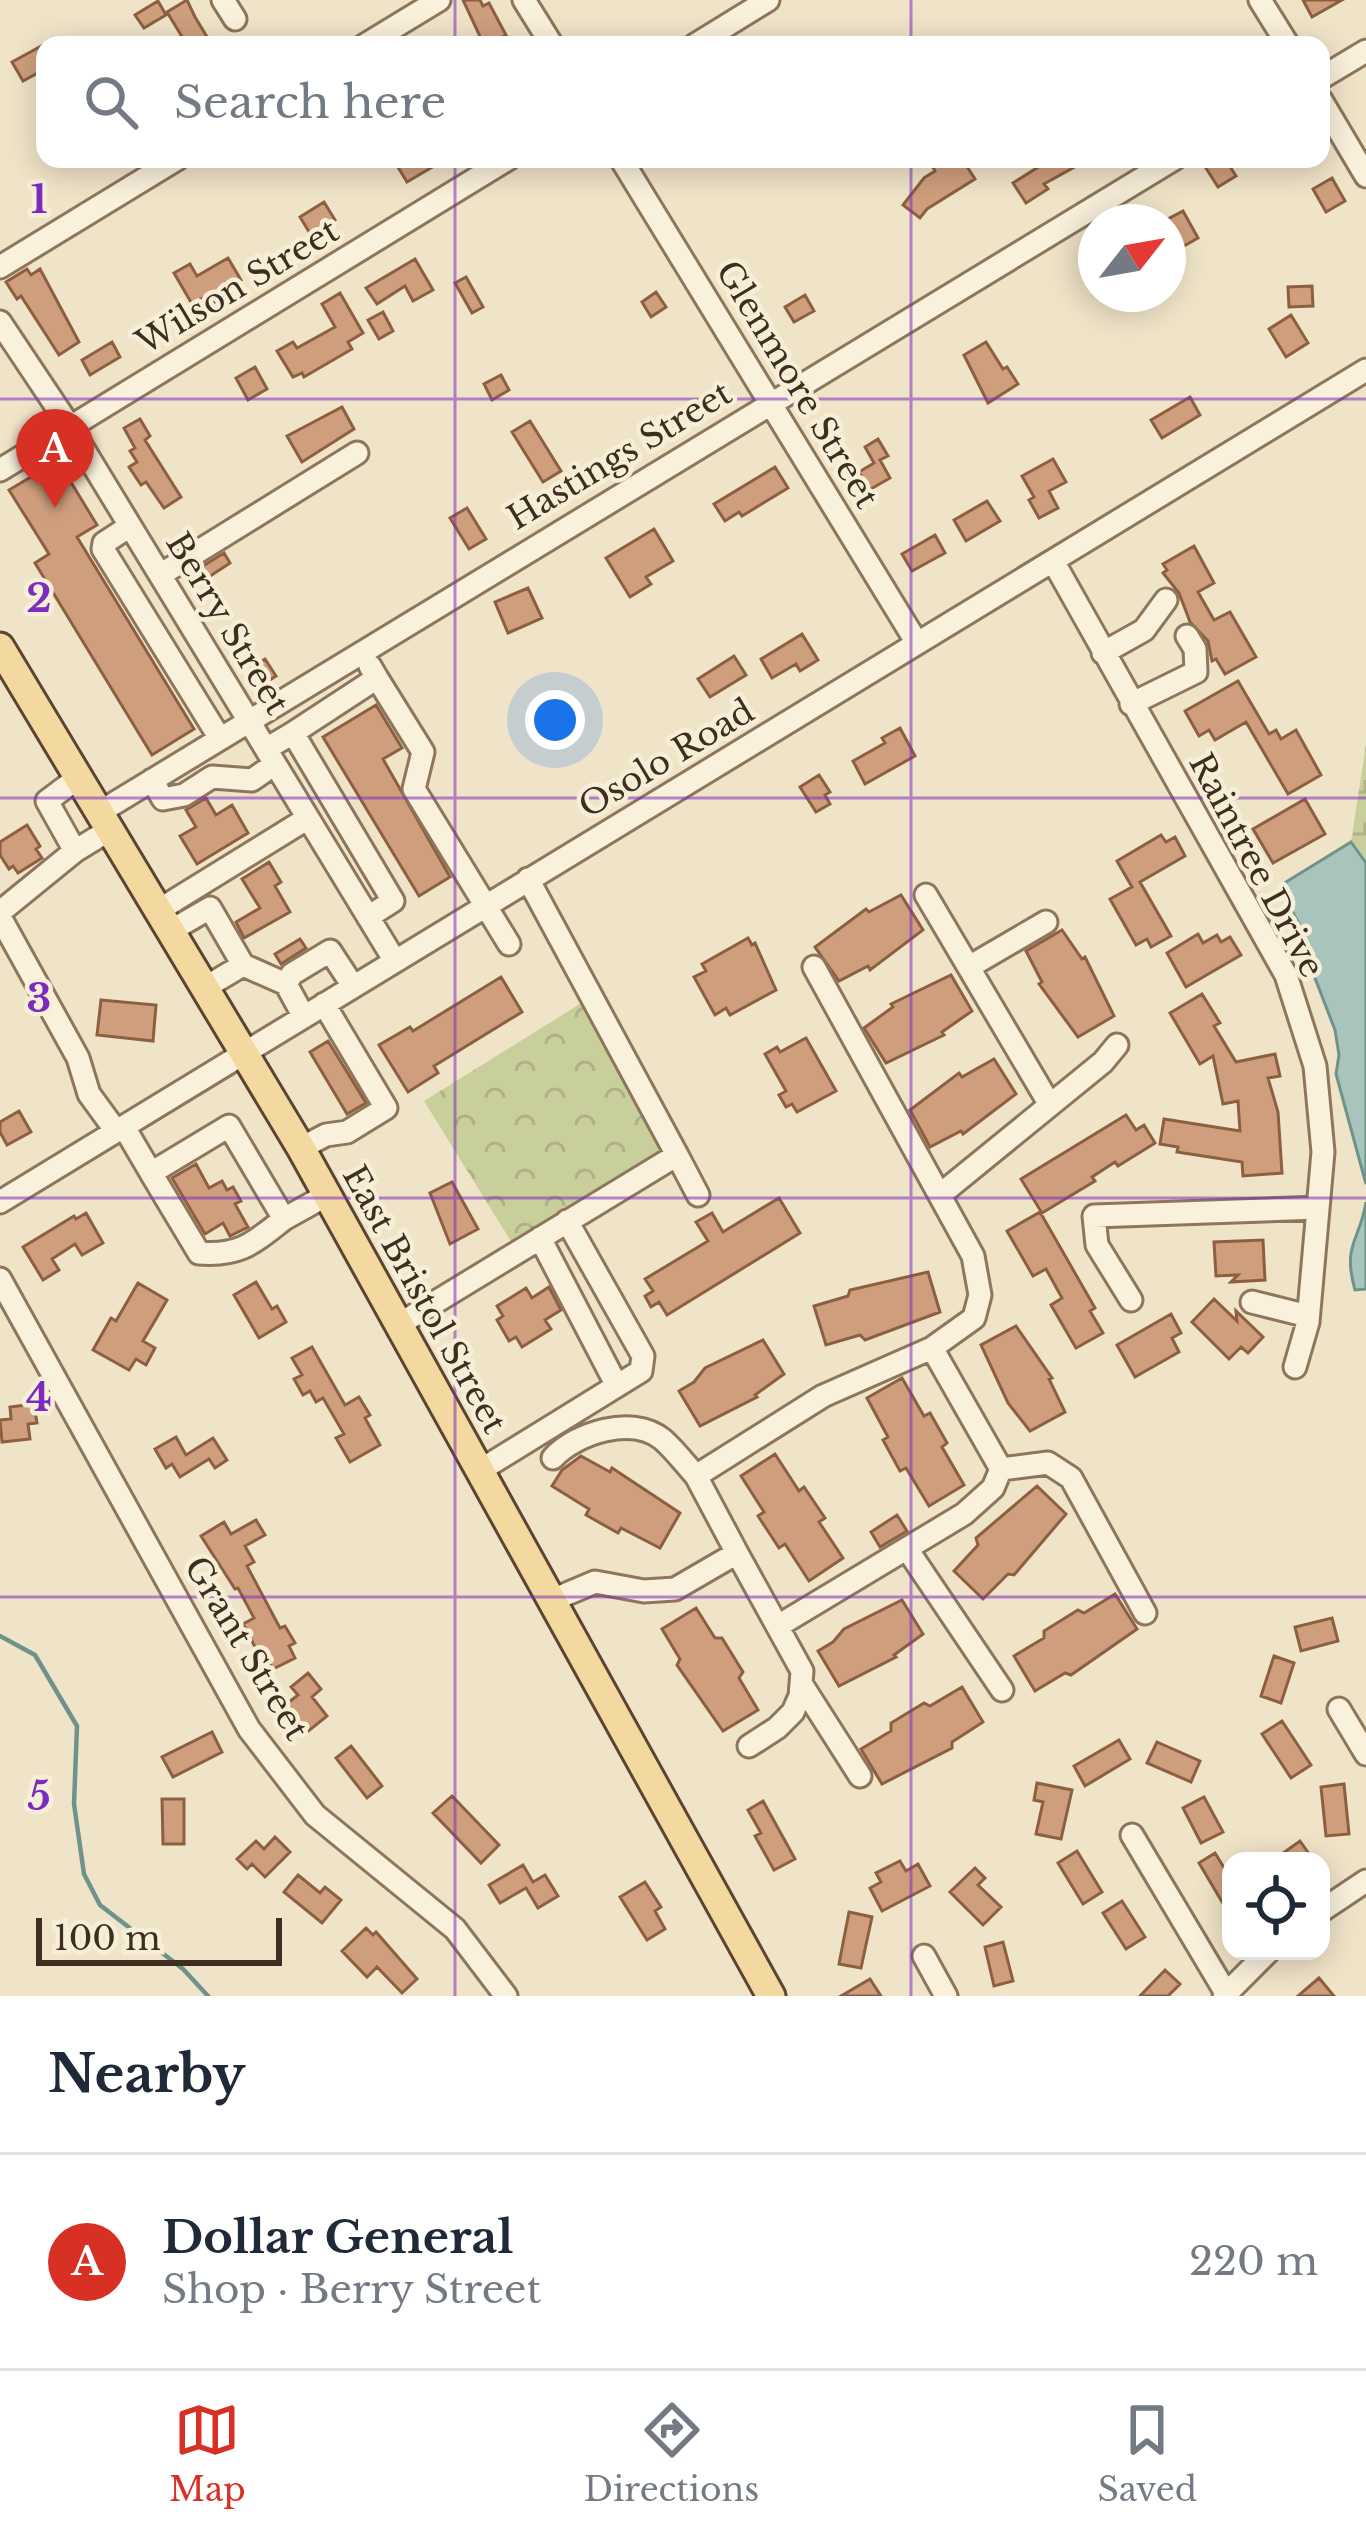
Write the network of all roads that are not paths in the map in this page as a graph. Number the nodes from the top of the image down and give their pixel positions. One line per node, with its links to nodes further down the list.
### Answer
1 (439, 0): 5 (street)
2 (524, 0): 6 (street)
3 (768, 0): 7 (street)
4 (1260, 0): 8 (street)
5 (380, 36)
6 (546, 36)
7 (710, 36)
8 (1282, 36)
9 (1366, 51): 10 (street)
10 (1330, 73)
11 (1330, 115): 16 (street)
12 (163, 168): 17 (street)
13 (493, 168): 21 (street, Wilson Street)
14 (628, 168): 20 (street, Glenmore Street)
15 (1159, 168): 20 (street, Hastings Street)
16 (1366, 176)
17 (0, 267)
18 (0, 322): 21 (street, Berry Street)
19 (1366, 370): 25 (street, Osolo Road)
20 (770, 401): 29 (street, Glenmore Street); 31 (street, Hastings Street)
21 (70, 427): 23 (street, Wilson Street); 24 (street, Berry Street)
22 (357, 453): 26 (street)
23 (0, 470)
24 (130, 526): 26 (street, Berry Street); 37 (street)
25 (1053, 561): 29 (street, Osolo Road); 32 (street, Raintree Drive)
26 (160, 575): 35 (street, Berry Street)
27 (1166, 600): 32 (street)
28 (1187, 636): 34 (street)
29 (917, 643): 44 (street, Osolo Road)
30 (0, 647): 39 (main road, East Bristol Street)
31 (362, 650): 33 (street); 35 (street, Hastings Street)
32 (1103, 653): 34 (street, Raintree Drive)
33 (377, 678): 36 (street); 46 (street)
34 (1131, 704): 72 (street, Raintree Drive)
35 (248, 719): 37 (street, Hastings Street); 38 (street, Berry Street)
36 (292, 733): 38 (street); 48 (street)
37 (219, 737): 40 (street, Hastings Street)
38 (271, 757): 40 (street); 41 (street, Berry Street)
39 (79, 777): 42 (main road, East Bristol Street); 43 (street)
40 (152, 780): 42 (street, Hastings Street)
41 (308, 818): 48 (street, Berry Street); 49 (street)
42 (105, 820): 43 (street, Hastings Street); 49 (main road, East Bristol Street)
43 (75, 851): 47 (street, Hastings Street)
44 (529, 879): 46 (street, Osolo Road); 66 (street)
45 (926, 895): 55 (street)
46 (484, 906): 51 (street); 52 (street, Osolo Road)
47 (0, 915): 64 (street)
48 (368, 917): 52 (street, Berry Street)
49 (165, 920): 53 (street); 58 (main road, East Bristol Street)
50 (1046, 922): 55 (street)
51 (509, 944)
52 (395, 961): 57 (street, Osolo Road)
53 (243, 965): 56 (street); 58 (street)
54 (814, 967): 68 (street)
55 (969, 968): 63 (street)
56 (286, 984): 57 (street); 60 (street)
57 (353, 986): 59 (street, Osolo Road)
58 (206, 987): 62 (main road, East Bristol Street)
59 (324, 1004): 60 (street, Osolo Road); 65 (street)
60 (304, 1017): 62 (street, Osolo Road)
61 (1117, 1045): 63 (street)
62 (246, 1052): 64 (street, Osolo Road); 65 (main road, East Bristol Street)
63 (1050, 1105): 68 (street)
64 (120, 1129): 67 (street); 71 (street, Osolo Road)
65 (301, 1148): 70 (main road, East Bristol Street)
66 (677, 1155): 69 (street); 74 (street)
67 (151, 1173): 73 (street); 73 (street)
68 (941, 1194): 81 (street)
69 (698, 1195)
70 (327, 1196): 73 (street); 80 (main road, East Bristol Street)
71 (0, 1202)
72 (1318, 1208): 77 (street); 79 (street, Raintree Drive)
73 (284, 1219)
74 (567, 1221): 75 (street); 83 (street)
75 (540, 1238): 80 (street); 83 (street)
76 (0, 1280): 105 (street, Grant Street)
77 (1131, 1300)
78 (1252, 1302): 79 (street)
79 (1308, 1316): 82 (street, Raintree Drive)
80 (398, 1325): 86 (main road, East Bristol Street)
81 (932, 1348): 85 (street); 87 (street)
82 (1295, 1367)
83 (617, 1386): 86 (street)
84 (553, 1458): 87 (street)
85 (1001, 1469): 88 (street); 91 (street)
86 (479, 1471): 90 (main road, East Bristol Street)
87 (696, 1476): 89 (street)
88 (907, 1549): 92 (street); 94 (street)
89 (737, 1553): 90 (street); 92 (street)
90 (550, 1600): 106 (main road, East Bristol Street)
91 (1144, 1612)
92 (778, 1626): 93 (street)
93 (802, 1685): 96 (street); 98 (street)
94 (1002, 1690)
95 (1340, 1709): 97 (street)
96 (749, 1746)
97 (1366, 1754)
98 (860, 1776)
99 (1132, 1835): 104 (street)
100 (1366, 1881): 101 (street)
101 (1330, 1905)
102 (924, 1956): 107 (street)
103 (1260, 1960): 104 (street)
104 (1225, 1995)
105 (506, 1996)
106 (771, 1996)
107 (946, 1996)

